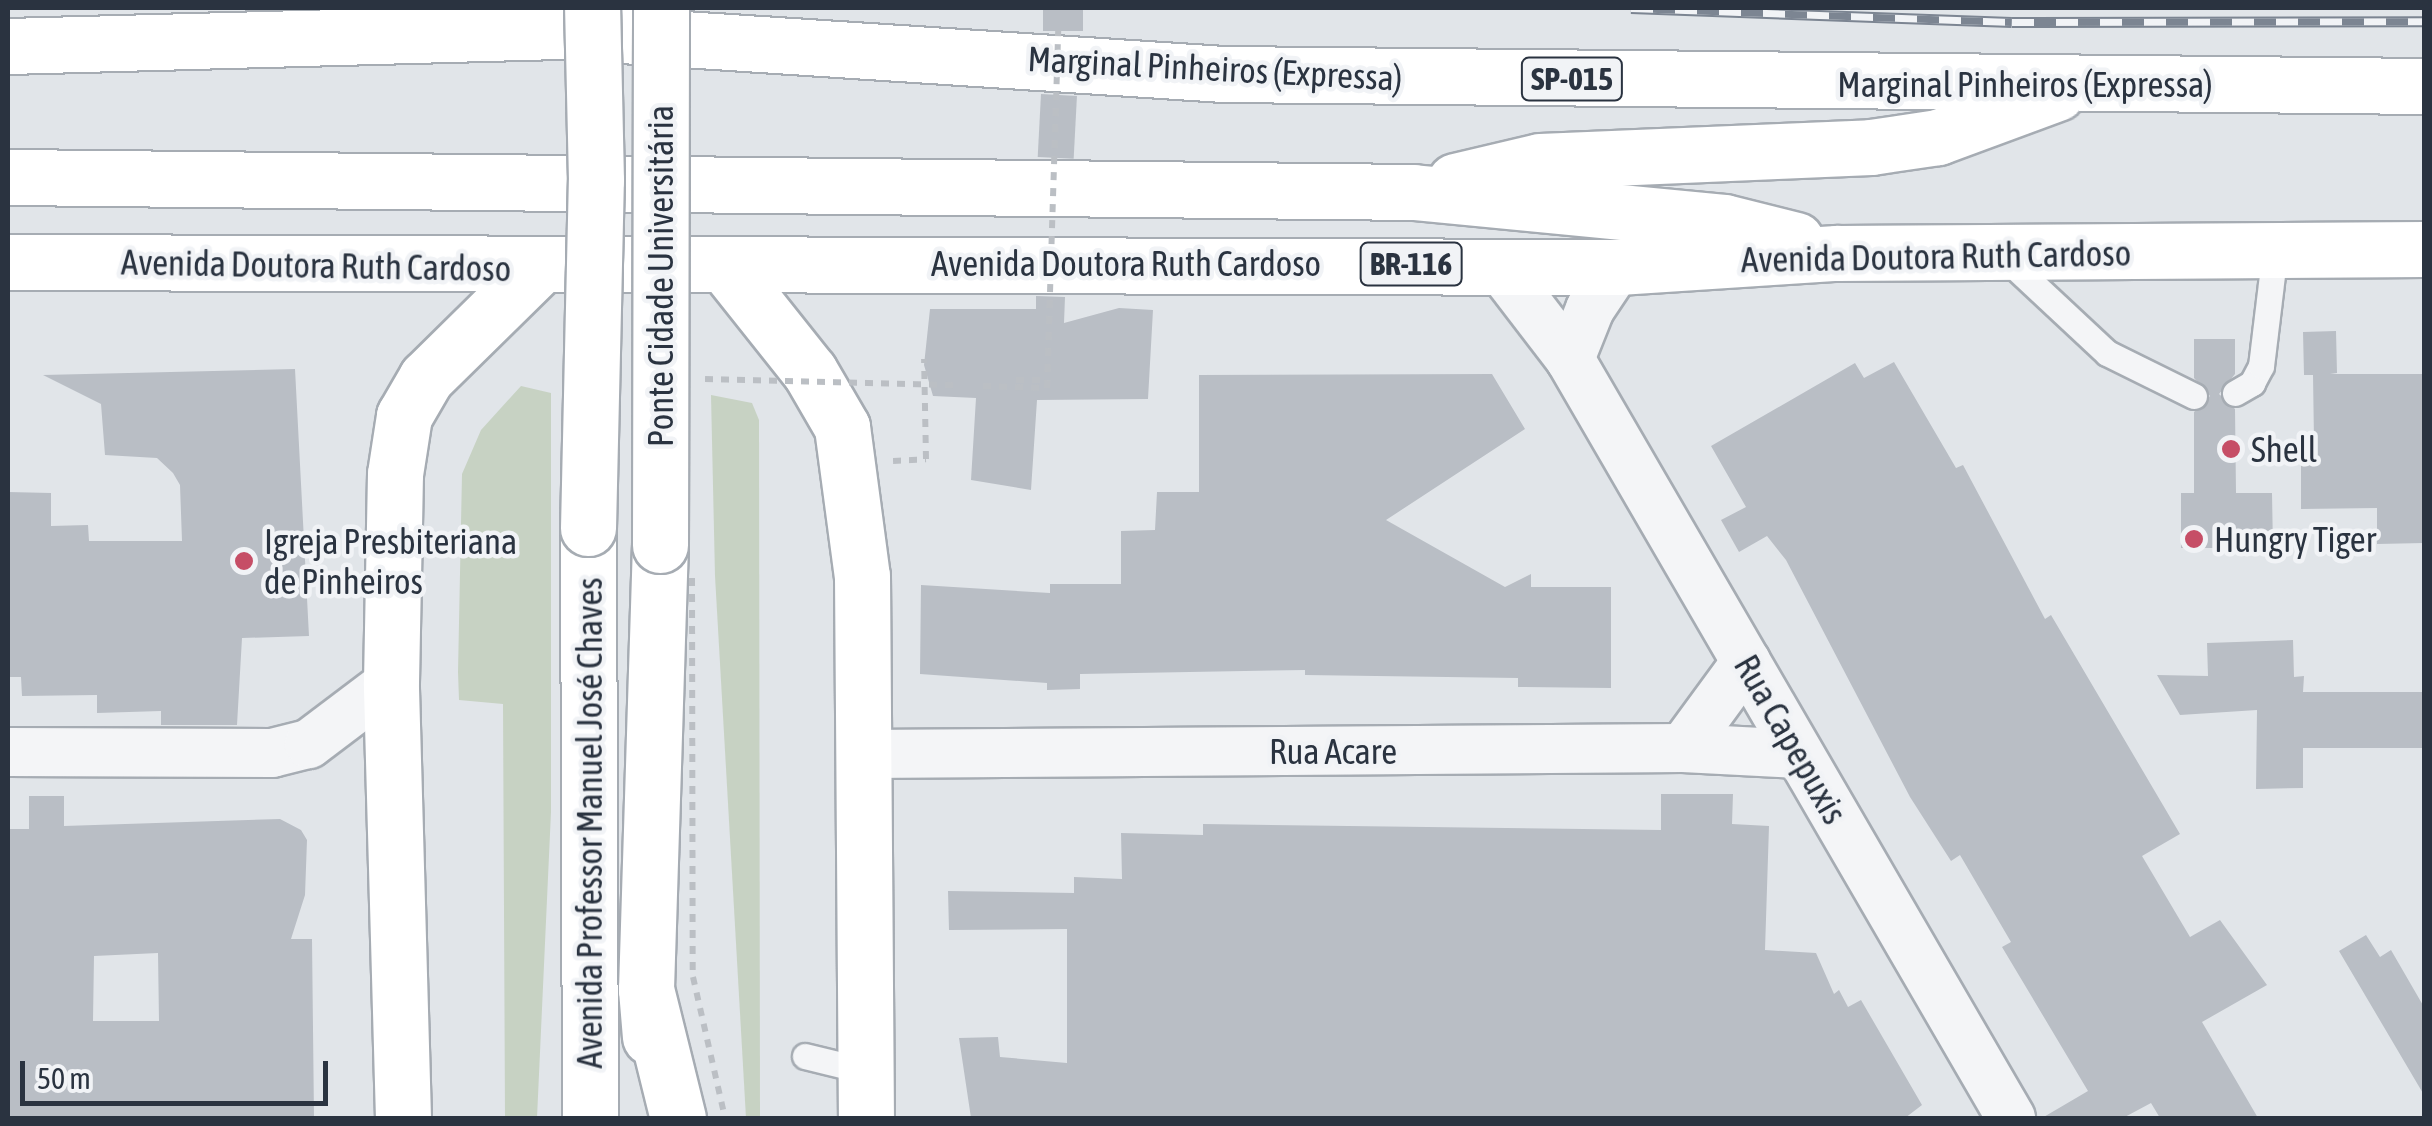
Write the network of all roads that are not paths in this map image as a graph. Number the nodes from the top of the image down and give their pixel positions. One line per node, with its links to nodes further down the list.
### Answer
1 (592, 8): 20 (main road, Ponte Cidade Universitária, bridge)
2 (660, 8): 21 (main road, Ponte Cidade Universitária, bridge)
3 (8, 46): 4 (main road, Marginal Pinheiros (Expressa) / SP-015)
4 (2074, 85): 5 (main road, Marginal Pinheiros (Expressa) / SP-015); 7 (main road)
5 (2424, 86)
6 (8, 177): 7 (main road)
7 (1413, 192): 11 (main road)
8 (2424, 249): 9 (main road, Avenida Doutora Ruth Cardoso / BR-116)
9 (2275, 250): 10 (main road, Avenida Doutora Ruth Cardoso / BR-116); 18 (lane)
10 (1999, 252): 11 (main road, Avenida Doutora Ruth Cardoso / BR-116); 19 (lane)
11 (1837, 253): 15 (main road, Avenida Doutora Ruth Cardoso / BR-116)
12 (8, 262): 16 (main road, Avenida Doutora Ruth Cardoso)
13 (724, 264): 14 (main road, Avenida Doutora Ruth Cardoso / BR-116); 16 (main road, Avenida Doutora Ruth Cardoso / BR-116); 26 (main road)
14 (1498, 265): 15 (main road, Avenida Doutora Ruth Cardoso / BR-116); 17 (street, Rua Capepuxis)
15 (1618, 267): 17 (street)
16 (538, 268): 23 (main road)
17 (1570, 359): 22 (street, Rua Capepuxis)
18 (2236, 393)
19 (2194, 396)
20 (588, 528): 32 (main road, Avenida Professor Manuel José Chaves)
21 (660, 545): 28 (main road, Avenida Professor Manuel José Chaves)
22 (1746, 662): 24 (street); 27 (street, Rua Capepuxis)
23 (391, 682): 25 (street); 31 (main road)
24 (1684, 748): 26 (street, Rua Acare); 27 (street, Rua Acare)
25 (8, 752)
26 (866, 754): 30 (main road)
27 (1800, 754): 35 (street, Rua Capepuxis)
28 (646, 989): 33 (main road, Avenida Professor Manuel José Chaves); 34 (main road)
29 (805, 1056): 30 (lane)
30 (866, 1095)
31 (402, 1118)
32 (590, 1118)
33 (657, 1118)
34 (678, 1118)
35 (2011, 1118)

